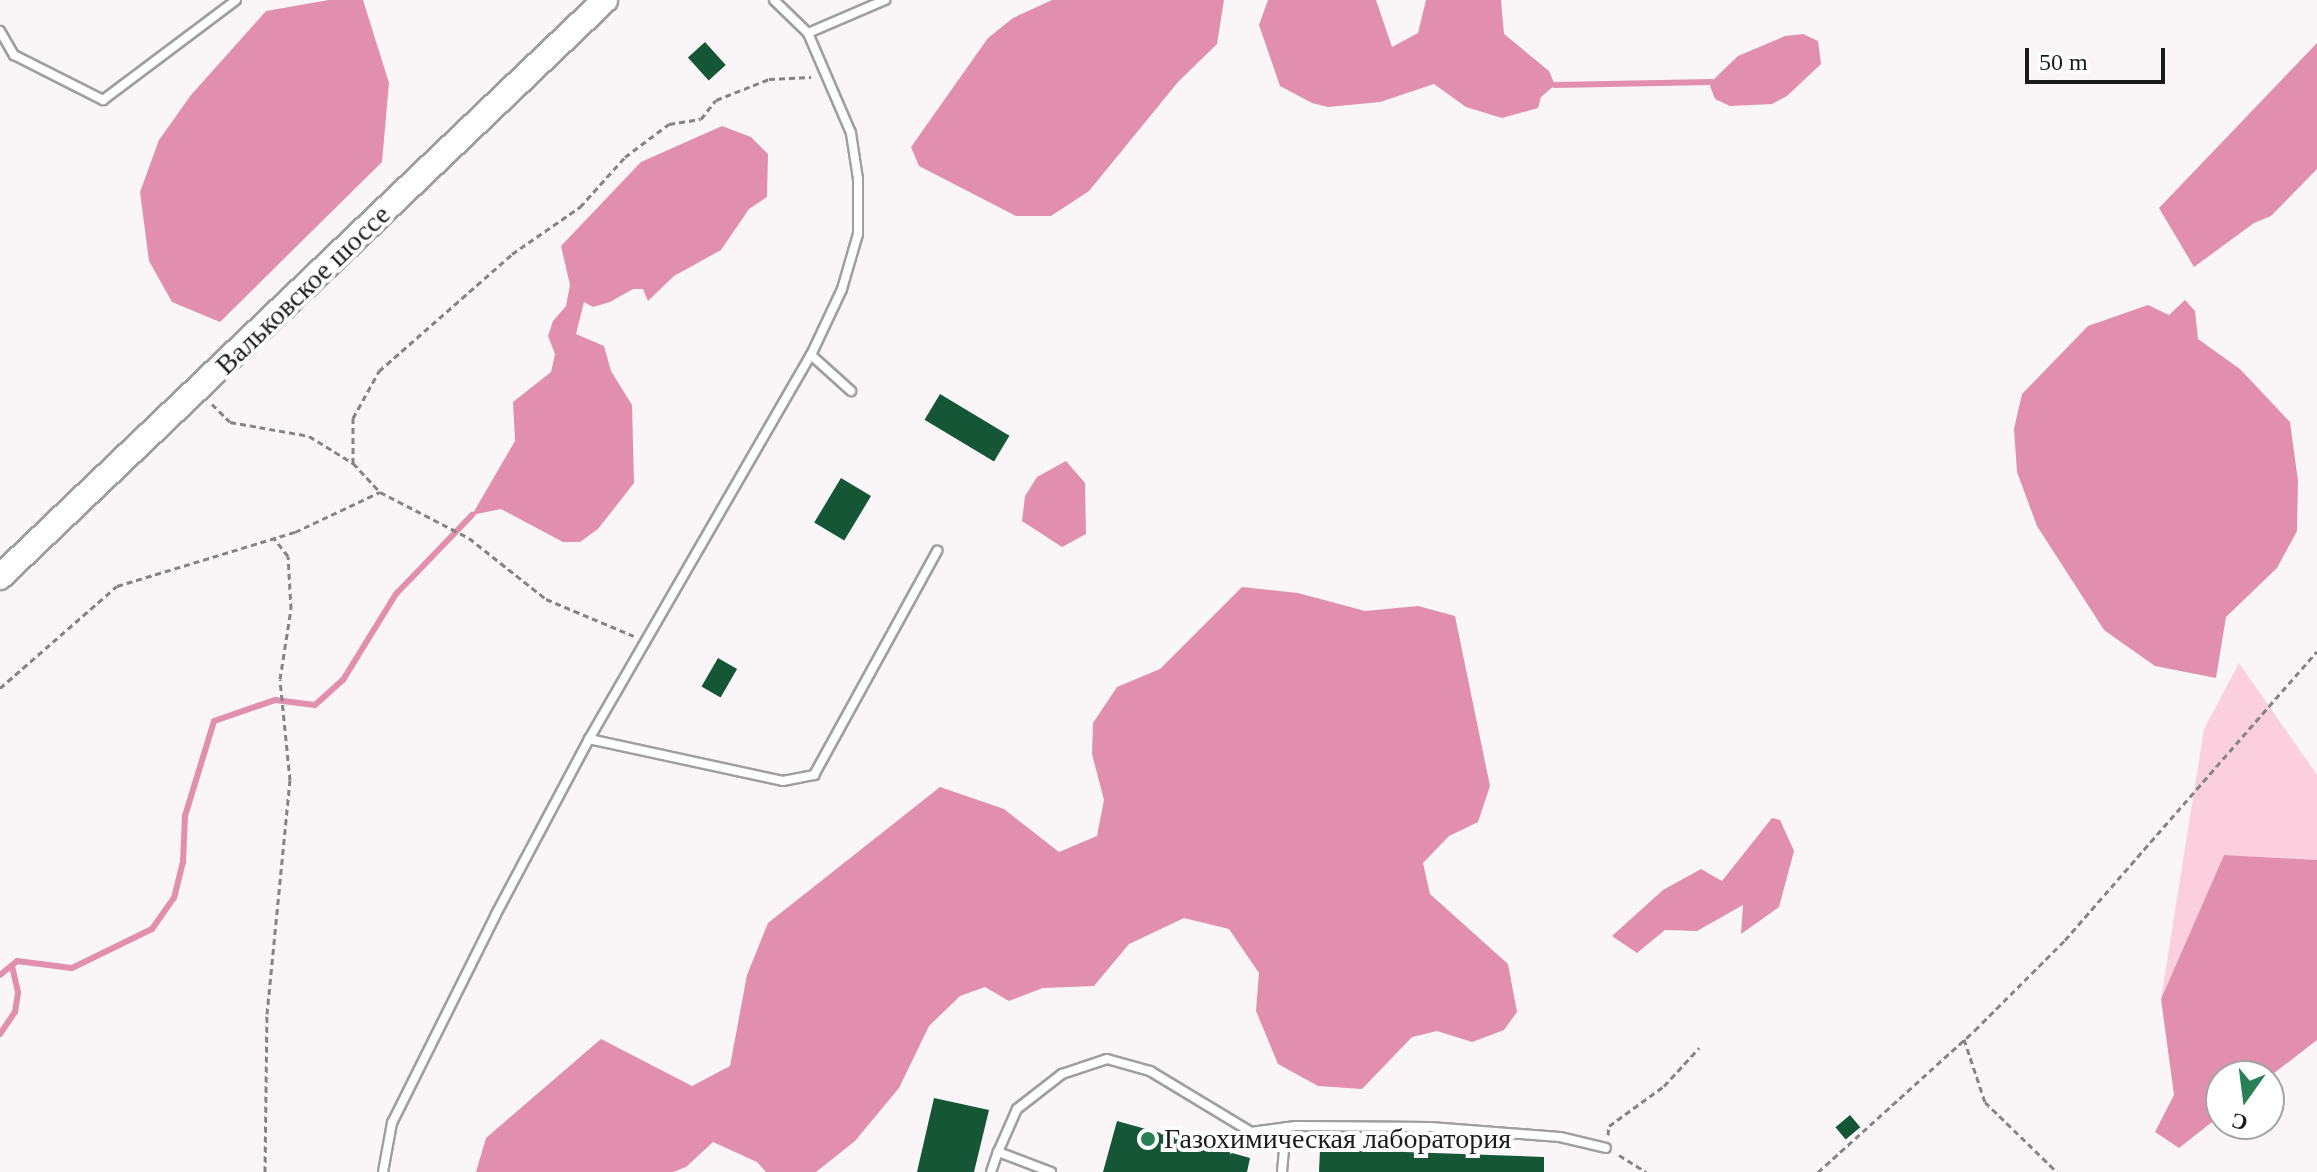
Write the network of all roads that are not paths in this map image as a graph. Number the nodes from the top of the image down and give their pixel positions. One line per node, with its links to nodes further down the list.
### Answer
1 (236, 0): 5 (lane)
2 (605, 0): 10 (main road, Вальковское шоссе)
3 (774, 0): 6 (lane)
4 (885, 0): 6 (lane)
5 (0, 31)
6 (808, 33): 7 (lane)
7 (811, 355): 8 (lane); 11 (lane)
8 (851, 391)
9 (937, 551): 11 (lane)
10 (0, 577)
11 (589, 739): 15 (lane)
12 (1286, 1127): 13 (lane); 14 (lane); 18 (lane)
13 (1606, 1148)
14 (998, 1152): 16 (lane); 17 (lane)
15 (383, 1172)
16 (991, 1172)
17 (1051, 1172)
18 (1282, 1172)

